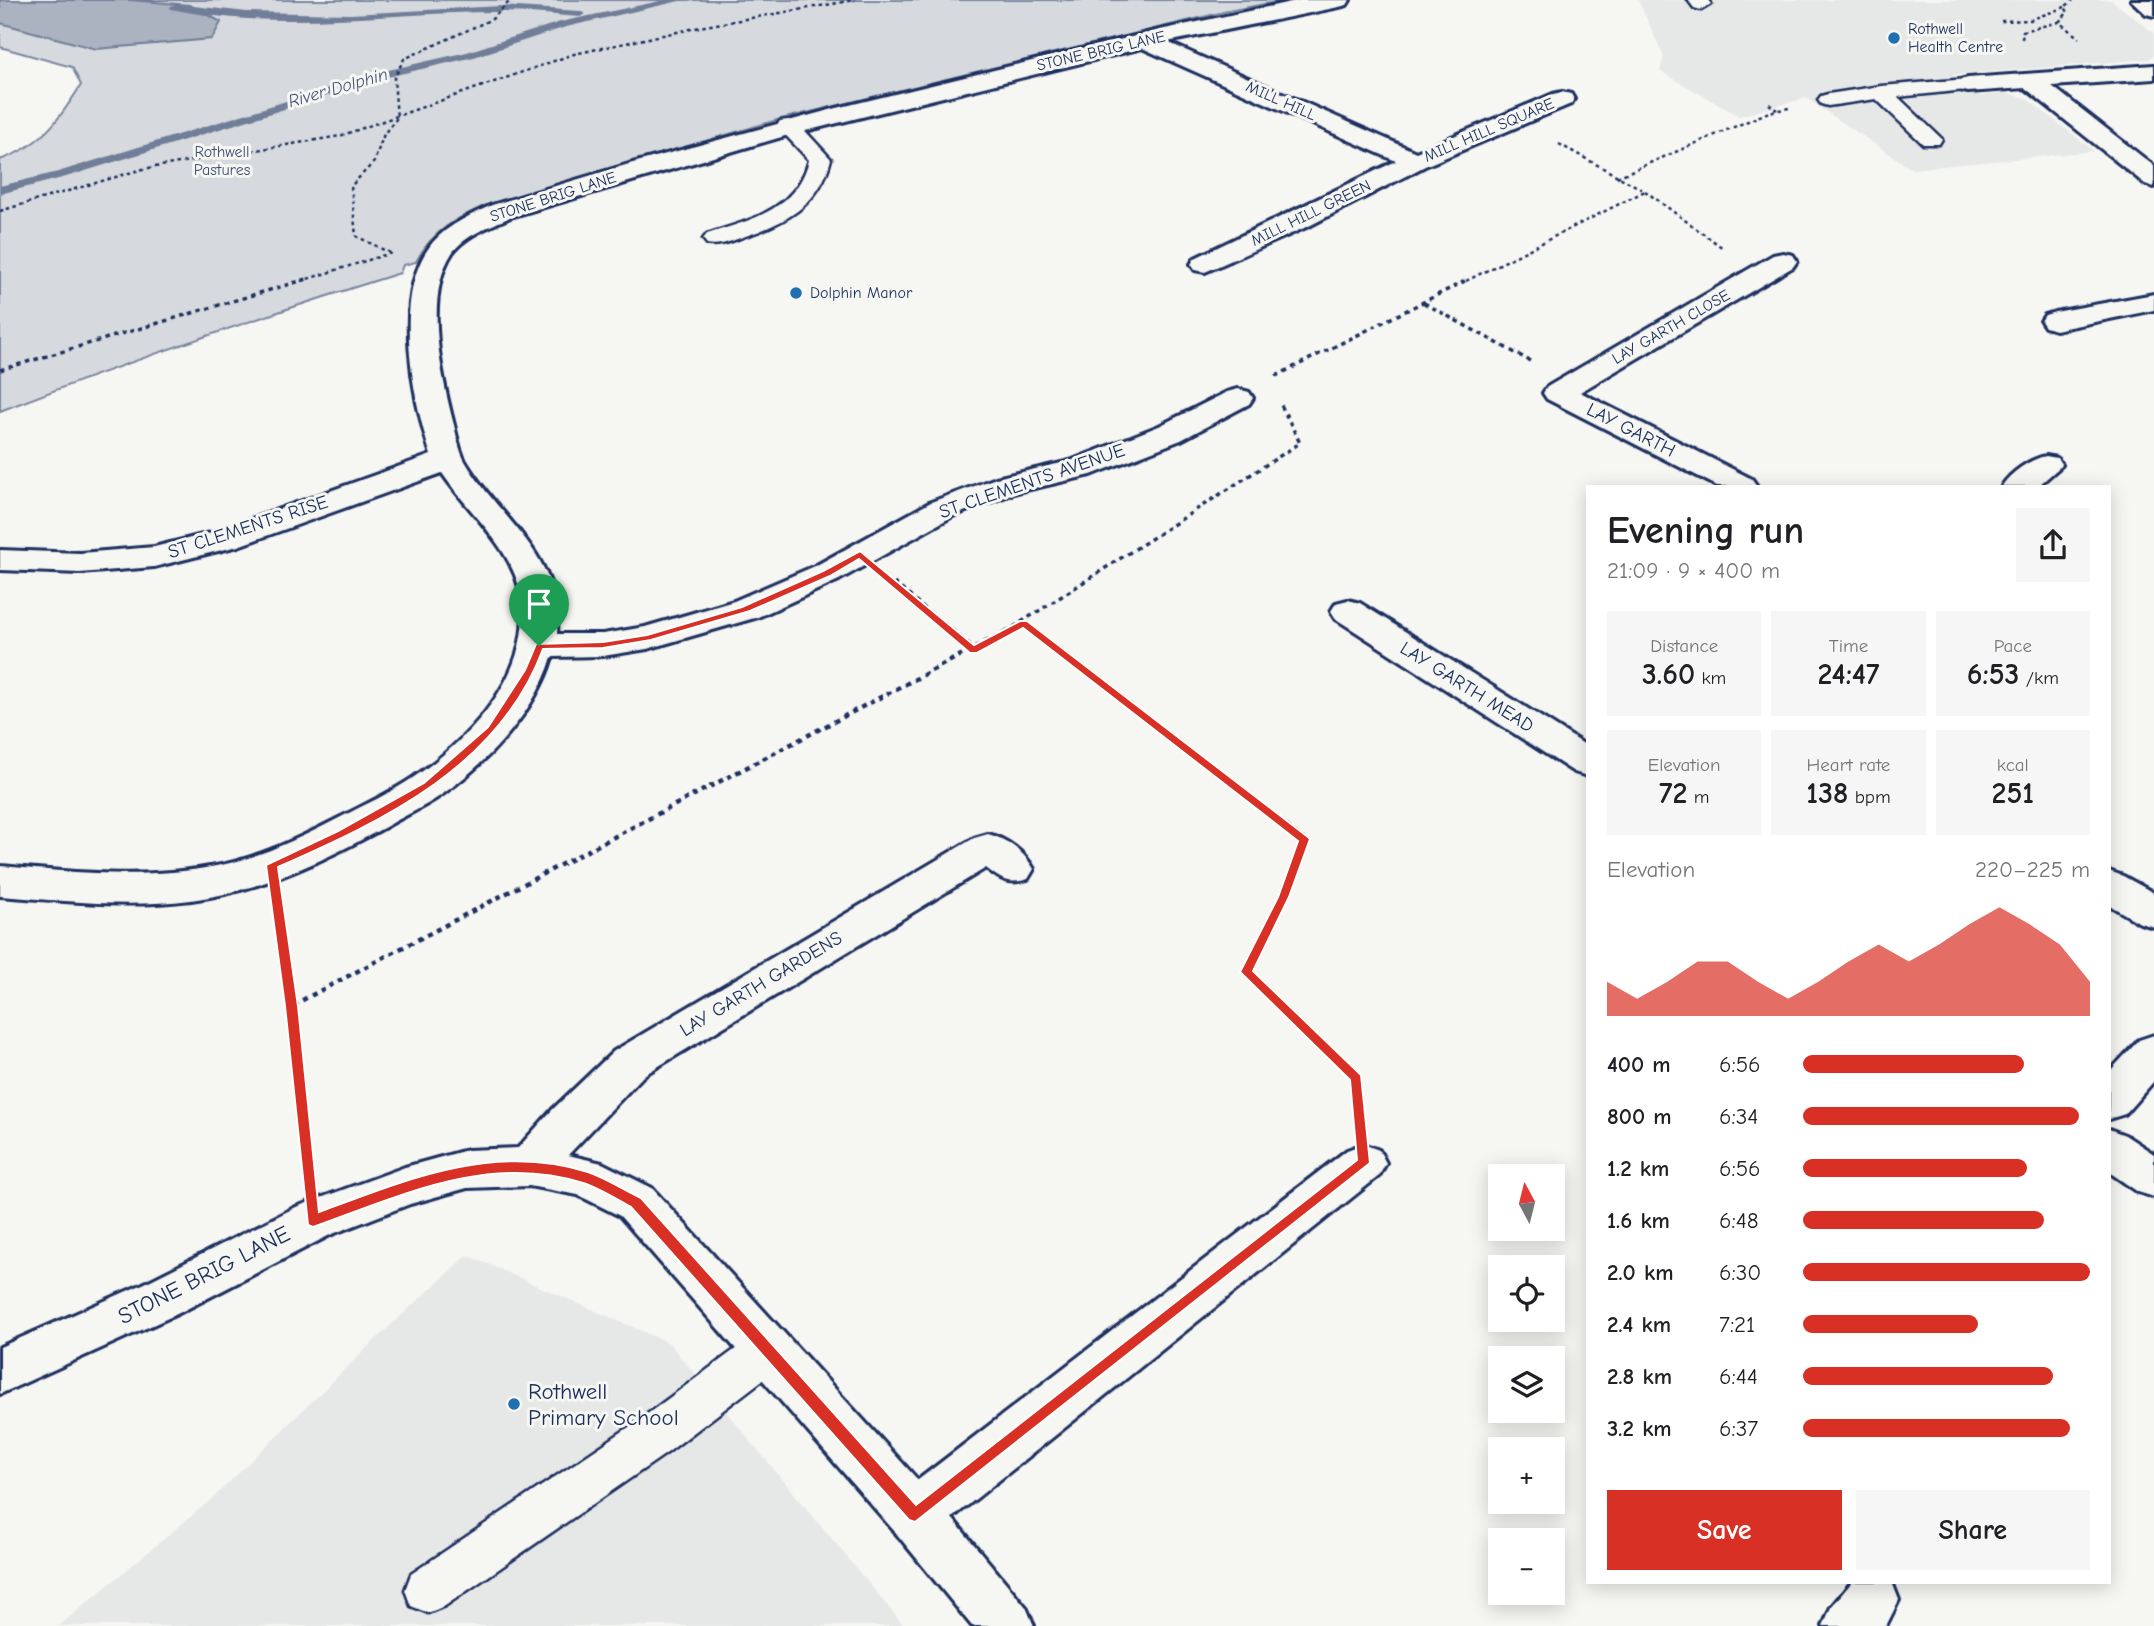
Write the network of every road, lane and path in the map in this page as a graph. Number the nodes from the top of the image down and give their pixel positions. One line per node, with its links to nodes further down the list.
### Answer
1 (855, 0): 21 (path)
2 (1339, 0): 12 (street, STONE BRIG LANE)
3 (2073, 0): 6 (path)
4 (2142, 0): 7 (street)
5 (511, 1): 21 (path)
6 (2065, 7): 8 (path); 9 (path)
7 (2154, 9)
8 (2001, 21)
9 (2059, 23): 10 (path); 11 (path)
10 (2022, 39)
11 (2083, 40)
12 (1146, 41): 23 (street, STONE BRIG LANE); 25 (street, MILL HILL)
13 (2154, 72): 14 (street)
14 (2029, 80): 15 (street); 27 (street)
15 (1968, 85): 16 (lane)
16 (1881, 92): 18 (lane); 24 (lane)
17 (1562, 99): 22 (street, MILL HILL SQUARE)
18 (1828, 100): 20 (path)
19 (1769, 104): 20 (path)
20 (1778, 110): 26 (path)
21 (397, 118): 29 (path); 32 (path)
22 (1515, 118): 25 (street, MILL HILL SQUARE); 26 (path)
23 (788, 126): 30 (lane); 31 (street, STONE BRIG LANE)
24 (1931, 139)
25 (1416, 161): 33 (street, MILL HILL GREEN)
26 (1617, 177): 28 (path)
27 (2154, 179)
28 (1645, 191): 34 (path); 36 (path)
29 (0, 211)
30 (715, 239)
31 (440, 250): 32 (path); 45 (street)
32 (390, 253): 38 (path)
33 (1205, 264)
34 (1772, 268): 40 (street, LAY GARTH CLOSE)
35 (2154, 302): 37 (street)
36 (1423, 303): 39 (path); 40 (path)
37 (2055, 321)
38 (0, 370)
39 (1269, 380)
40 (1566, 388): 47 (street, LAY GARTH)
41 (1275, 393): 52 (path)
42 (1238, 398): 43 (street, ST CLEMENTS AVENUE)
43 (1209, 414): 44 (street); 49 (street, ST CLEMENTS AVENUE)
44 (1237, 432)
45 (448, 460): 50 (street, ST CLEMENTS RISE); 53 (street)
46 (2046, 465): 48 (street)
47 (1739, 485)
48 (2019, 485)
49 (860, 554): 53 (street, ST CLEMENTS AVENUE); 54 (path)
50 (0, 560)
51 (1348, 611): 55 (street, LAY GARTH MEAD)
52 (1023, 624): 54 (path); 65 (path)
53 (539, 646): 56 (street)
54 (974, 650): 61 (path)
55 (1586, 762)
56 (272, 865): 58 (street); 61 (path)
57 (1014, 869): 66 (street, LAY GARTH GARDENS)
58 (0, 881)
59 (2111, 887): 60 (street)
60 (2154, 912)
61 (291, 1006): 68 (path)
62 (2154, 1052): 63 (street)
63 (2111, 1099)
64 (2111, 1149): 67 (street)
65 (1363, 1163): 71 (street)
66 (529, 1167): 68 (street, STONE BRIG LANE); 69 (street, STONE BRIG LANE)
67 (2154, 1178)
68 (313, 1221): 70 (street, STONE BRIG LANE)
69 (767, 1352): 71 (street, STONE BRIG LANE); 72 (lane)
70 (0, 1371)
71 (915, 1515): 73 (street, STONE BRIG LANE)
72 (428, 1590)
73 (1007, 1626)

